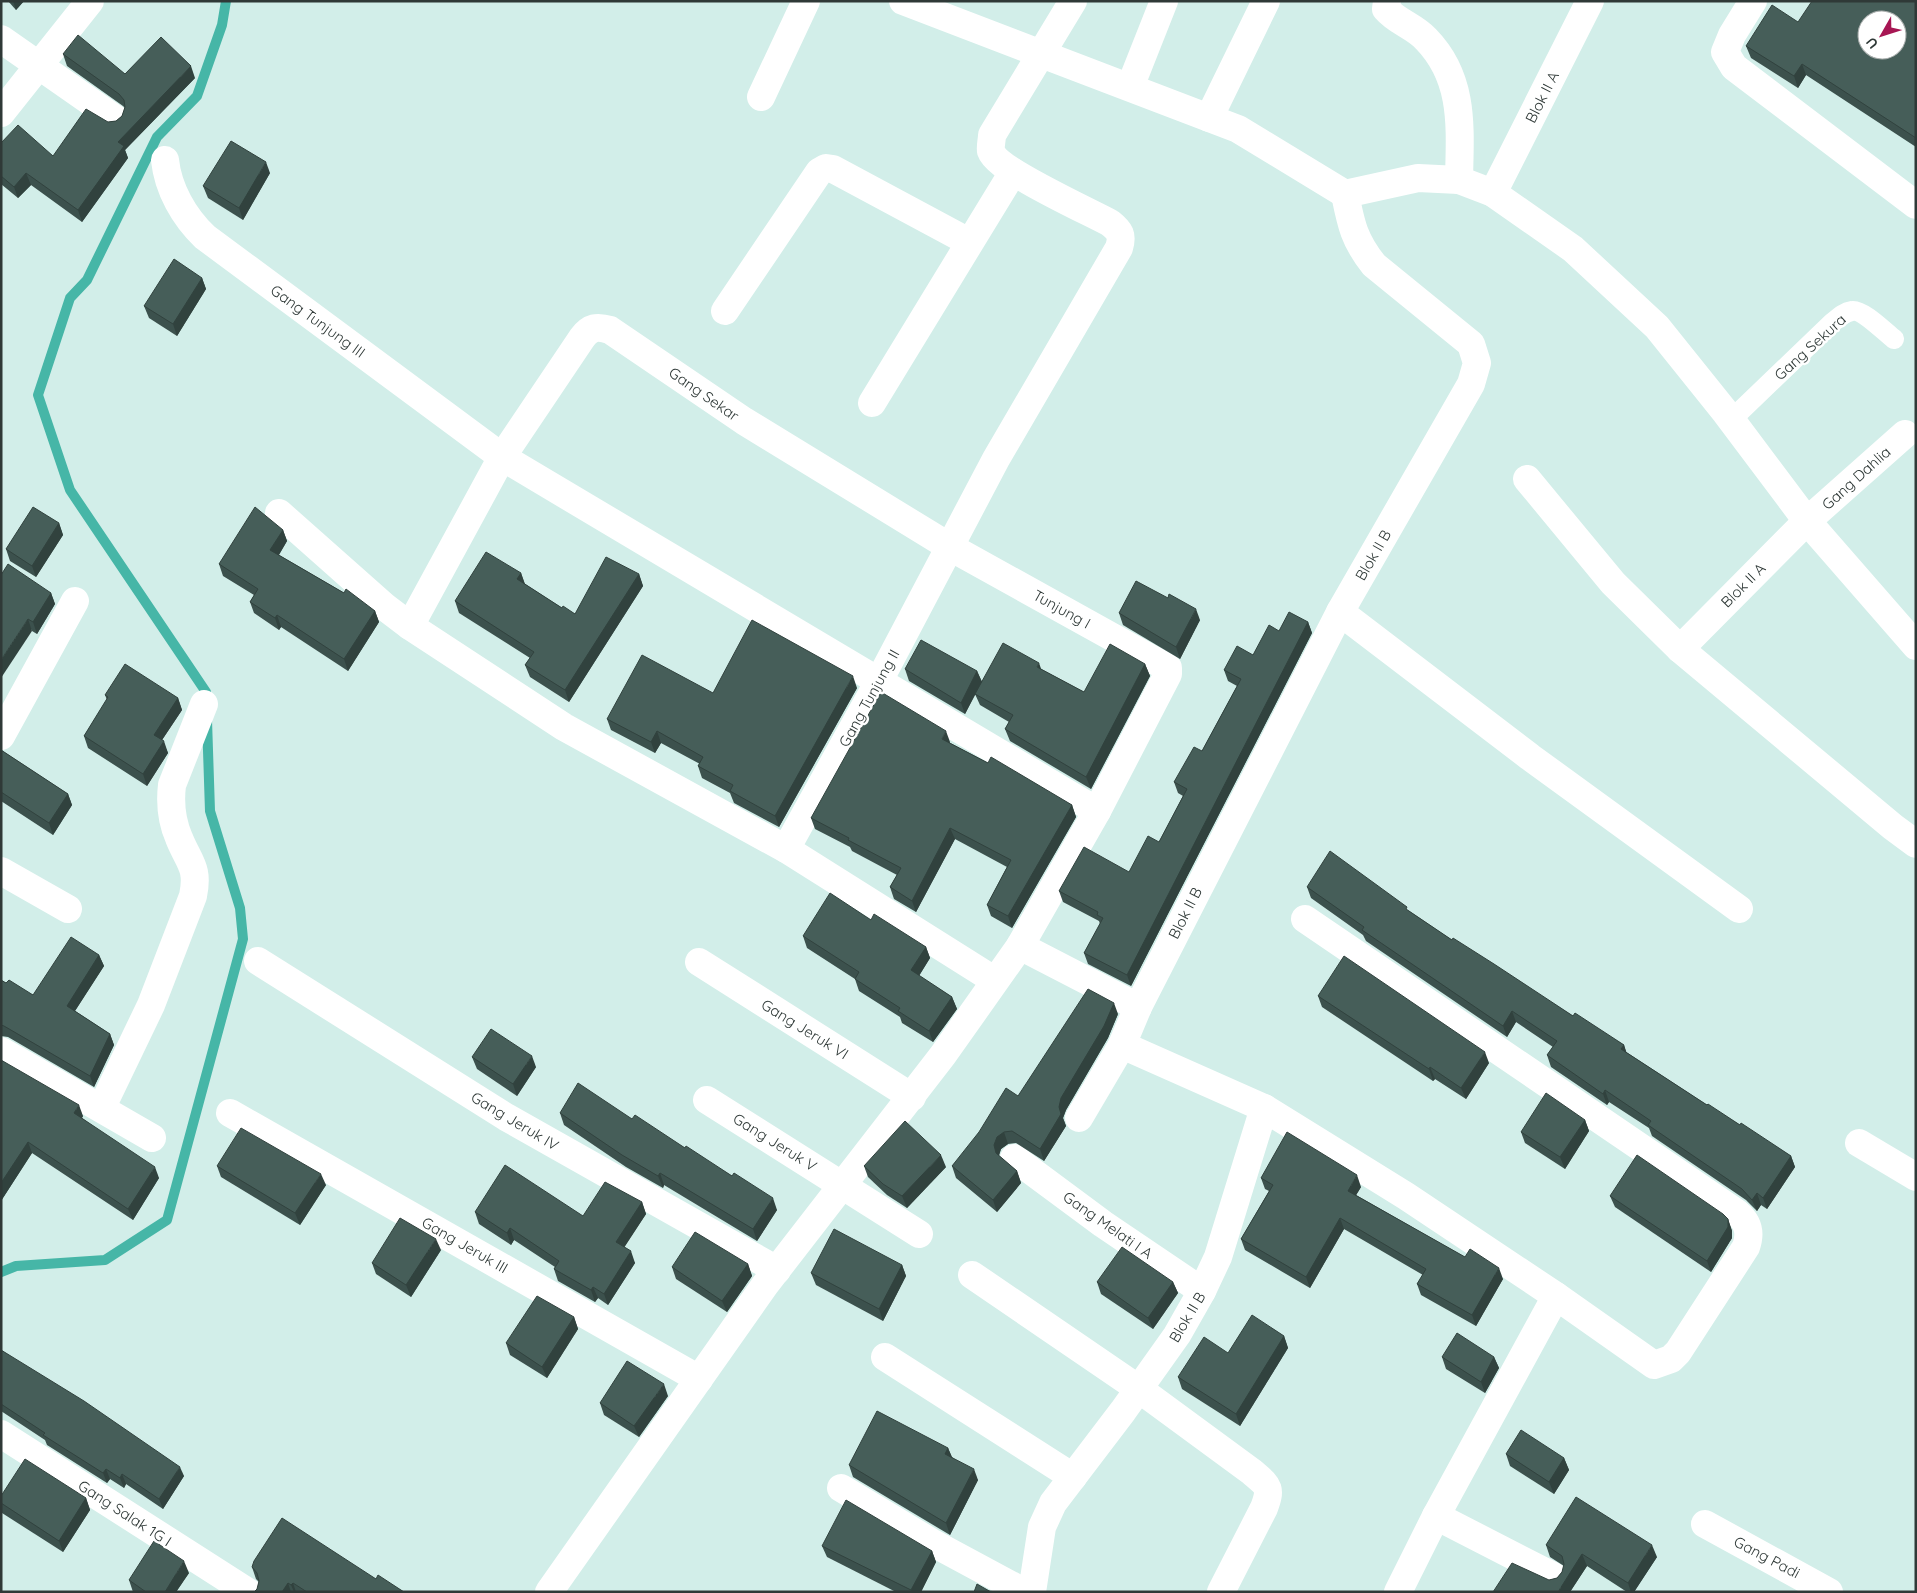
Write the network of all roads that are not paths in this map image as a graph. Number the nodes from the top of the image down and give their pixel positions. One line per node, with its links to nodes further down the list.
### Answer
1 (90, 1): 12 (street)
2 (806, 1): 14 (street)
3 (902, 1): 11 (street)
4 (1073, 1): 11 (street)
5 (1164, 1): 13 (street)
6 (1266, 1): 17 (street)
7 (1387, 1): 20 (street)
8 (1590, 1): 21 (street, Blok II A)
9 (1753, 1): 23 (street)
10 (1, 39): 12 (street)
11 (1039, 55): 13 (street); 19 (street)
12 (39, 64): 15 (street); 16 (street)
13 (1130, 87): 17 (street)
14 (761, 97)
15 (1, 114)
16 (114, 118)
17 (1209, 118): 22 (street)
18 (165, 160): 30 (street, Gang Tunjung III)
19 (1014, 172): 24 (street); 34 (street, Gang Tunjung II)
20 (1460, 180): 21 (street); 22 (street)
21 (1493, 193): 28 (street)
22 (1345, 194): 36 (street, Blok II B)
23 (1916, 205)
24 (970, 242): 25 (street); 27 (street)
25 (726, 311)
26 (1894, 339): 28 (lane, Gang Sekura)
27 (872, 403)
28 (1731, 420): 33 (street)
29 (1905, 434): 33 (street, Gang Dahlia)
30 (502, 457): 34 (street, Gang Sekar); 37 (street); 40 (street, Gang Tunjung III)
31 (1527, 479): 39 (street)
32 (280, 513): 37 (street)
33 (1807, 521): 38 (street); 39 (street, Blok II A)
34 (950, 547): 40 (street, Gang Tunjung II); 43 (street, Tunjung I)
35 (75, 601): 42 (street)
36 (1340, 612): 48 (street); 54 (street, Blok II B)
37 (410, 626): 45 (street)
38 (1916, 646)
39 (1680, 649): 44 (street)
40 (879, 681): 43 (street, Gang Tunjung III); 45 (street, Gang Tunjung II)
41 (204, 704): 59 (street)
42 (1, 736)
43 (1097, 810): 50 (street)
44 (1916, 844)
45 (786, 849): 53 (street)
46 (1, 871): 47 (street)
47 (68, 909)
48 (1739, 909)
49 (1305, 919): 72 (street)
50 (1020, 946): 53 (street); 54 (street)
51 (258, 961): 69 (street, Gang Jeruk IV)
52 (699, 962): 57 (street, Gang Jeruk VI)
53 (994, 980): 57 (street)
54 (1138, 1007): 55 (street, Blok II B)
55 (1122, 1045): 60 (street); 62 (street, Blok II B)
56 (1, 1051): 59 (street)
57 (912, 1097): 67 (street)
58 (708, 1100): 67 (street, Gang Jeruk V)
59 (102, 1107): 63 (street)
60 (1264, 1108): 71 (street, Blok II B); 72 (street)
61 (230, 1113): 74 (street, Gang Jeruk III)
62 (1079, 1118)
63 (152, 1138)
64 (1860, 1143): 66 (street)
65 (1014, 1158): 71 (street, Gang Melati I A)
66 (1916, 1177)
67 (843, 1185): 68 (street, Gang Jeruk V); 69 (street)
68 (919, 1234)
69 (777, 1270): 74 (street)
70 (972, 1276): 75 (street)
71 (1202, 1292): 75 (street, Blok II B)
72 (1556, 1296): 79 (street)
73 (885, 1356): 77 (street)
74 (699, 1380): 83 (street)
75 (1139, 1389): 77 (street, Blok II B); 86 (street)
76 (1, 1434): 82 (street, Gang Salak 1G I)
77 (1073, 1477): 85 (street, Blok II B)
78 (841, 1488): 84 (street)
79 (1436, 1516): 81 (street); 87 (street)
80 (1705, 1524): 88 (street, Gang Padi)
81 (1553, 1576)
82 (248, 1592)
83 (549, 1592)
84 (1024, 1592)
85 (1032, 1592)
86 (1221, 1592)
87 (1398, 1592)
88 (1829, 1592)

